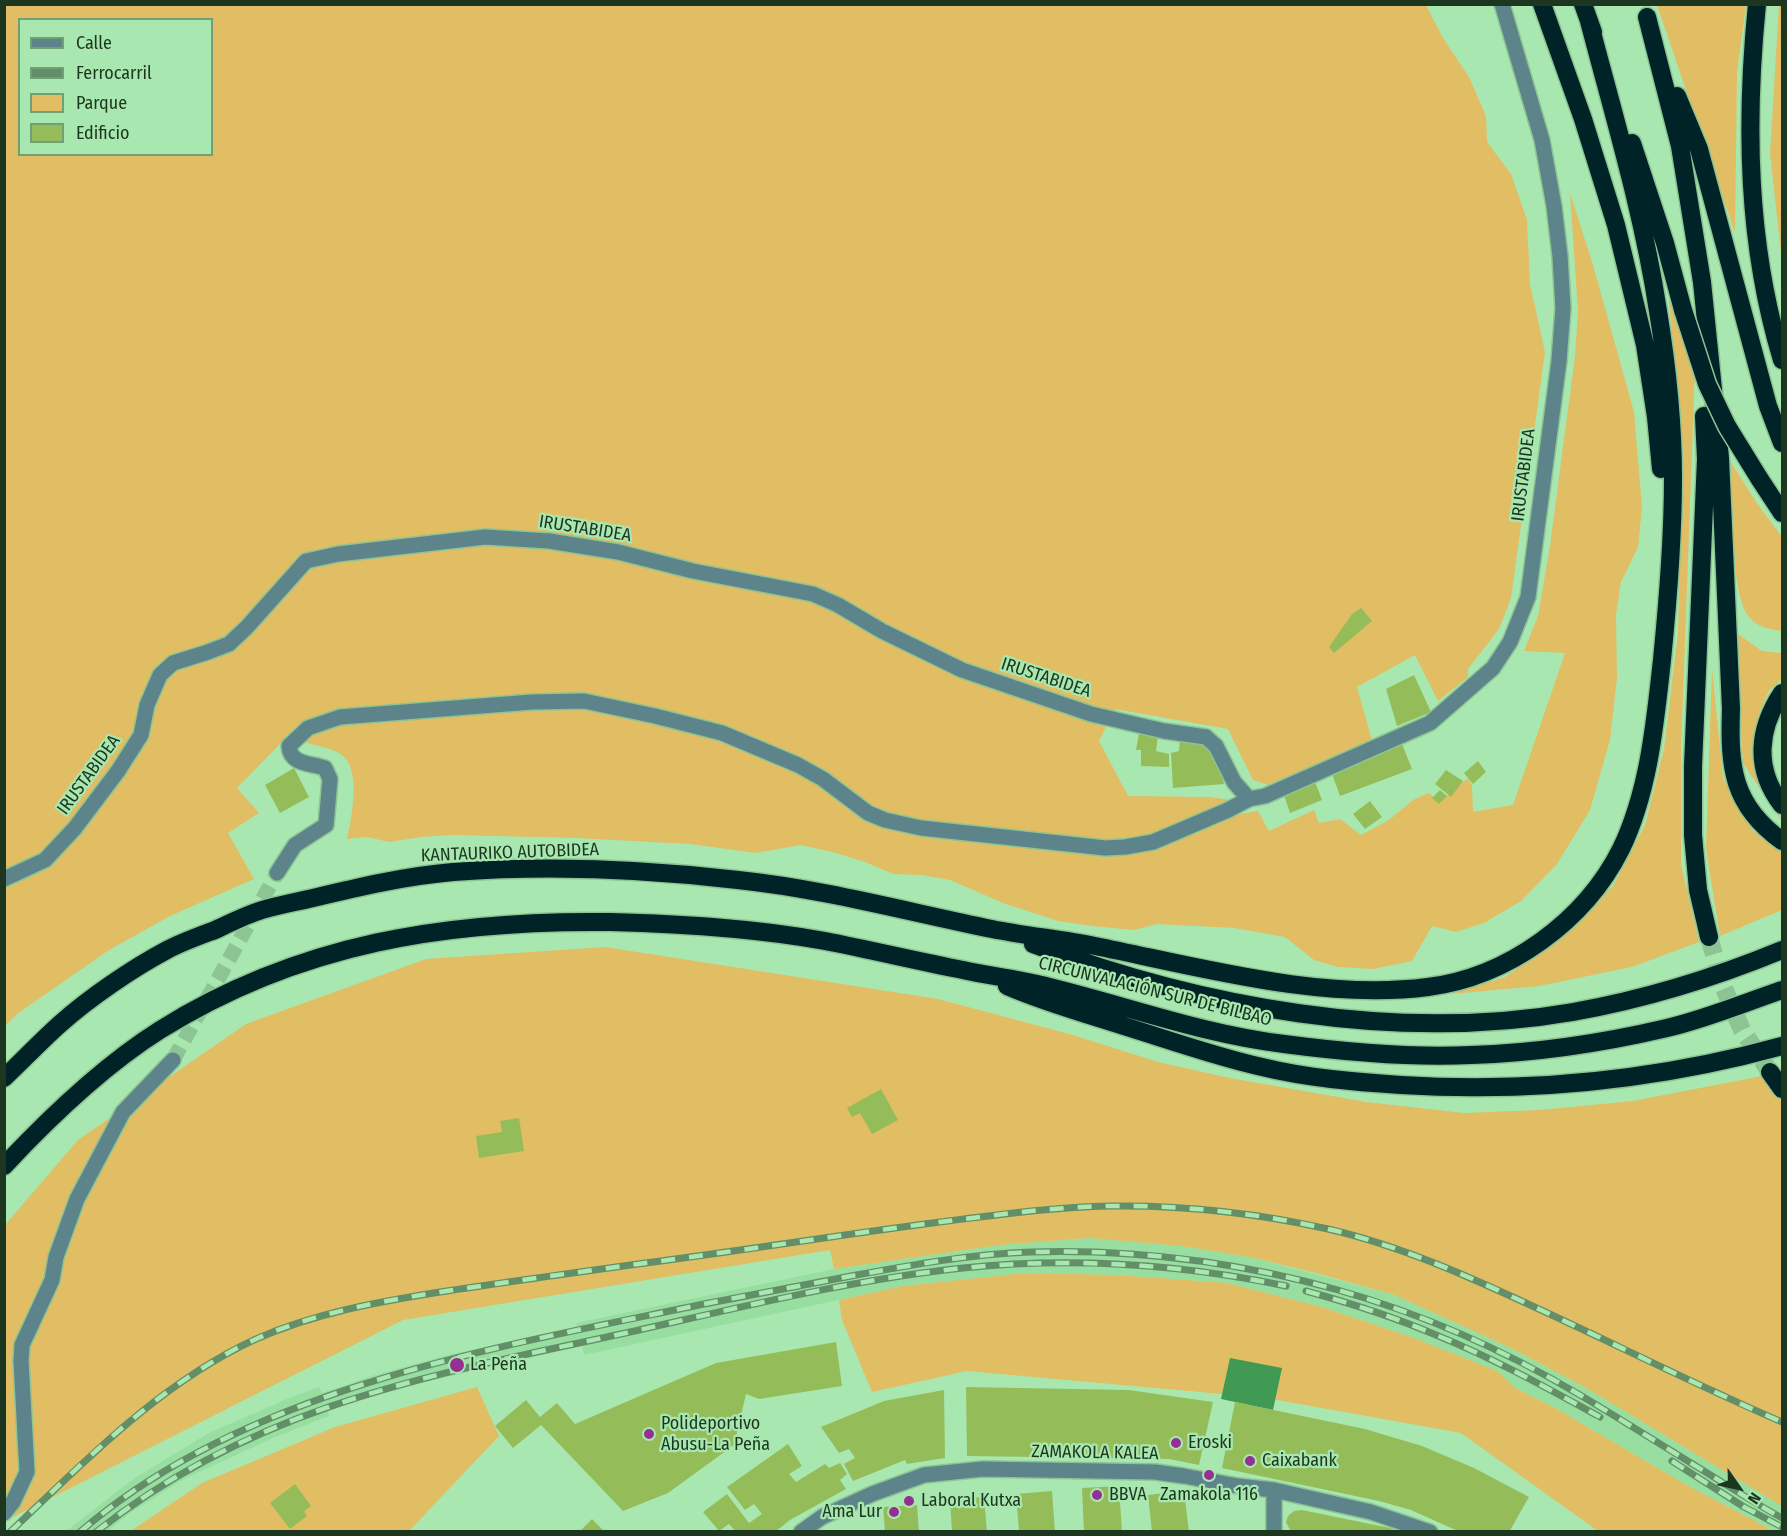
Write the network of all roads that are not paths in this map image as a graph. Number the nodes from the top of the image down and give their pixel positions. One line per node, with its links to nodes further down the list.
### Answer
1 (1502, 4): 12 (street, IRUSTABIDEA)
2 (1542, 4): 10 (highway)
3 (1757, 4): 7 (highway)
4 (1645, 11): 6 (highway); 8 (highway)
5 (1586, 13): 9 (highway, bridge); 10 (highway)
6 (1702, 282): 14 (highway); 18 (highway)
7 (1782, 360)
8 (1782, 443)
9 (1782, 513)
10 (1669, 555): 17 (highway)
11 (1782, 693): 13 (highway)
12 (1249, 799): 15 (street, IRUSTABIDEA); 16 (street, IRUSTABIDEA)
13 (1782, 805)
14 (1782, 841)
15 (277, 873)
16 (4, 879)
17 (997, 931): 21 (highway); 27 (highway, KANTAURIKO AUTOBIDEA)
18 (1709, 938)
19 (1782, 945): 21 (highway)
20 (1782, 950): 21 (highway)
21 (1739, 968)
22 (978, 974): 23 (highway, CIRCUNVALACIÓN SUR DE BILBAO); 24 (highway); 29 (highway)
23 (1782, 990)
24 (1782, 1046)
25 (173, 1060): 31 (street)
26 (1770, 1071): 28 (highway)
27 (4, 1078)
28 (1782, 1089)
29 (4, 1166)
30 (1274, 1490): 32 (street, ZAMAKOLA KALEA); 33 (street); 34 (street, ZAMAKOLA KALEA)
31 (4, 1513)
32 (801, 1532)
33 (1274, 1532)
34 (1430, 1532)

